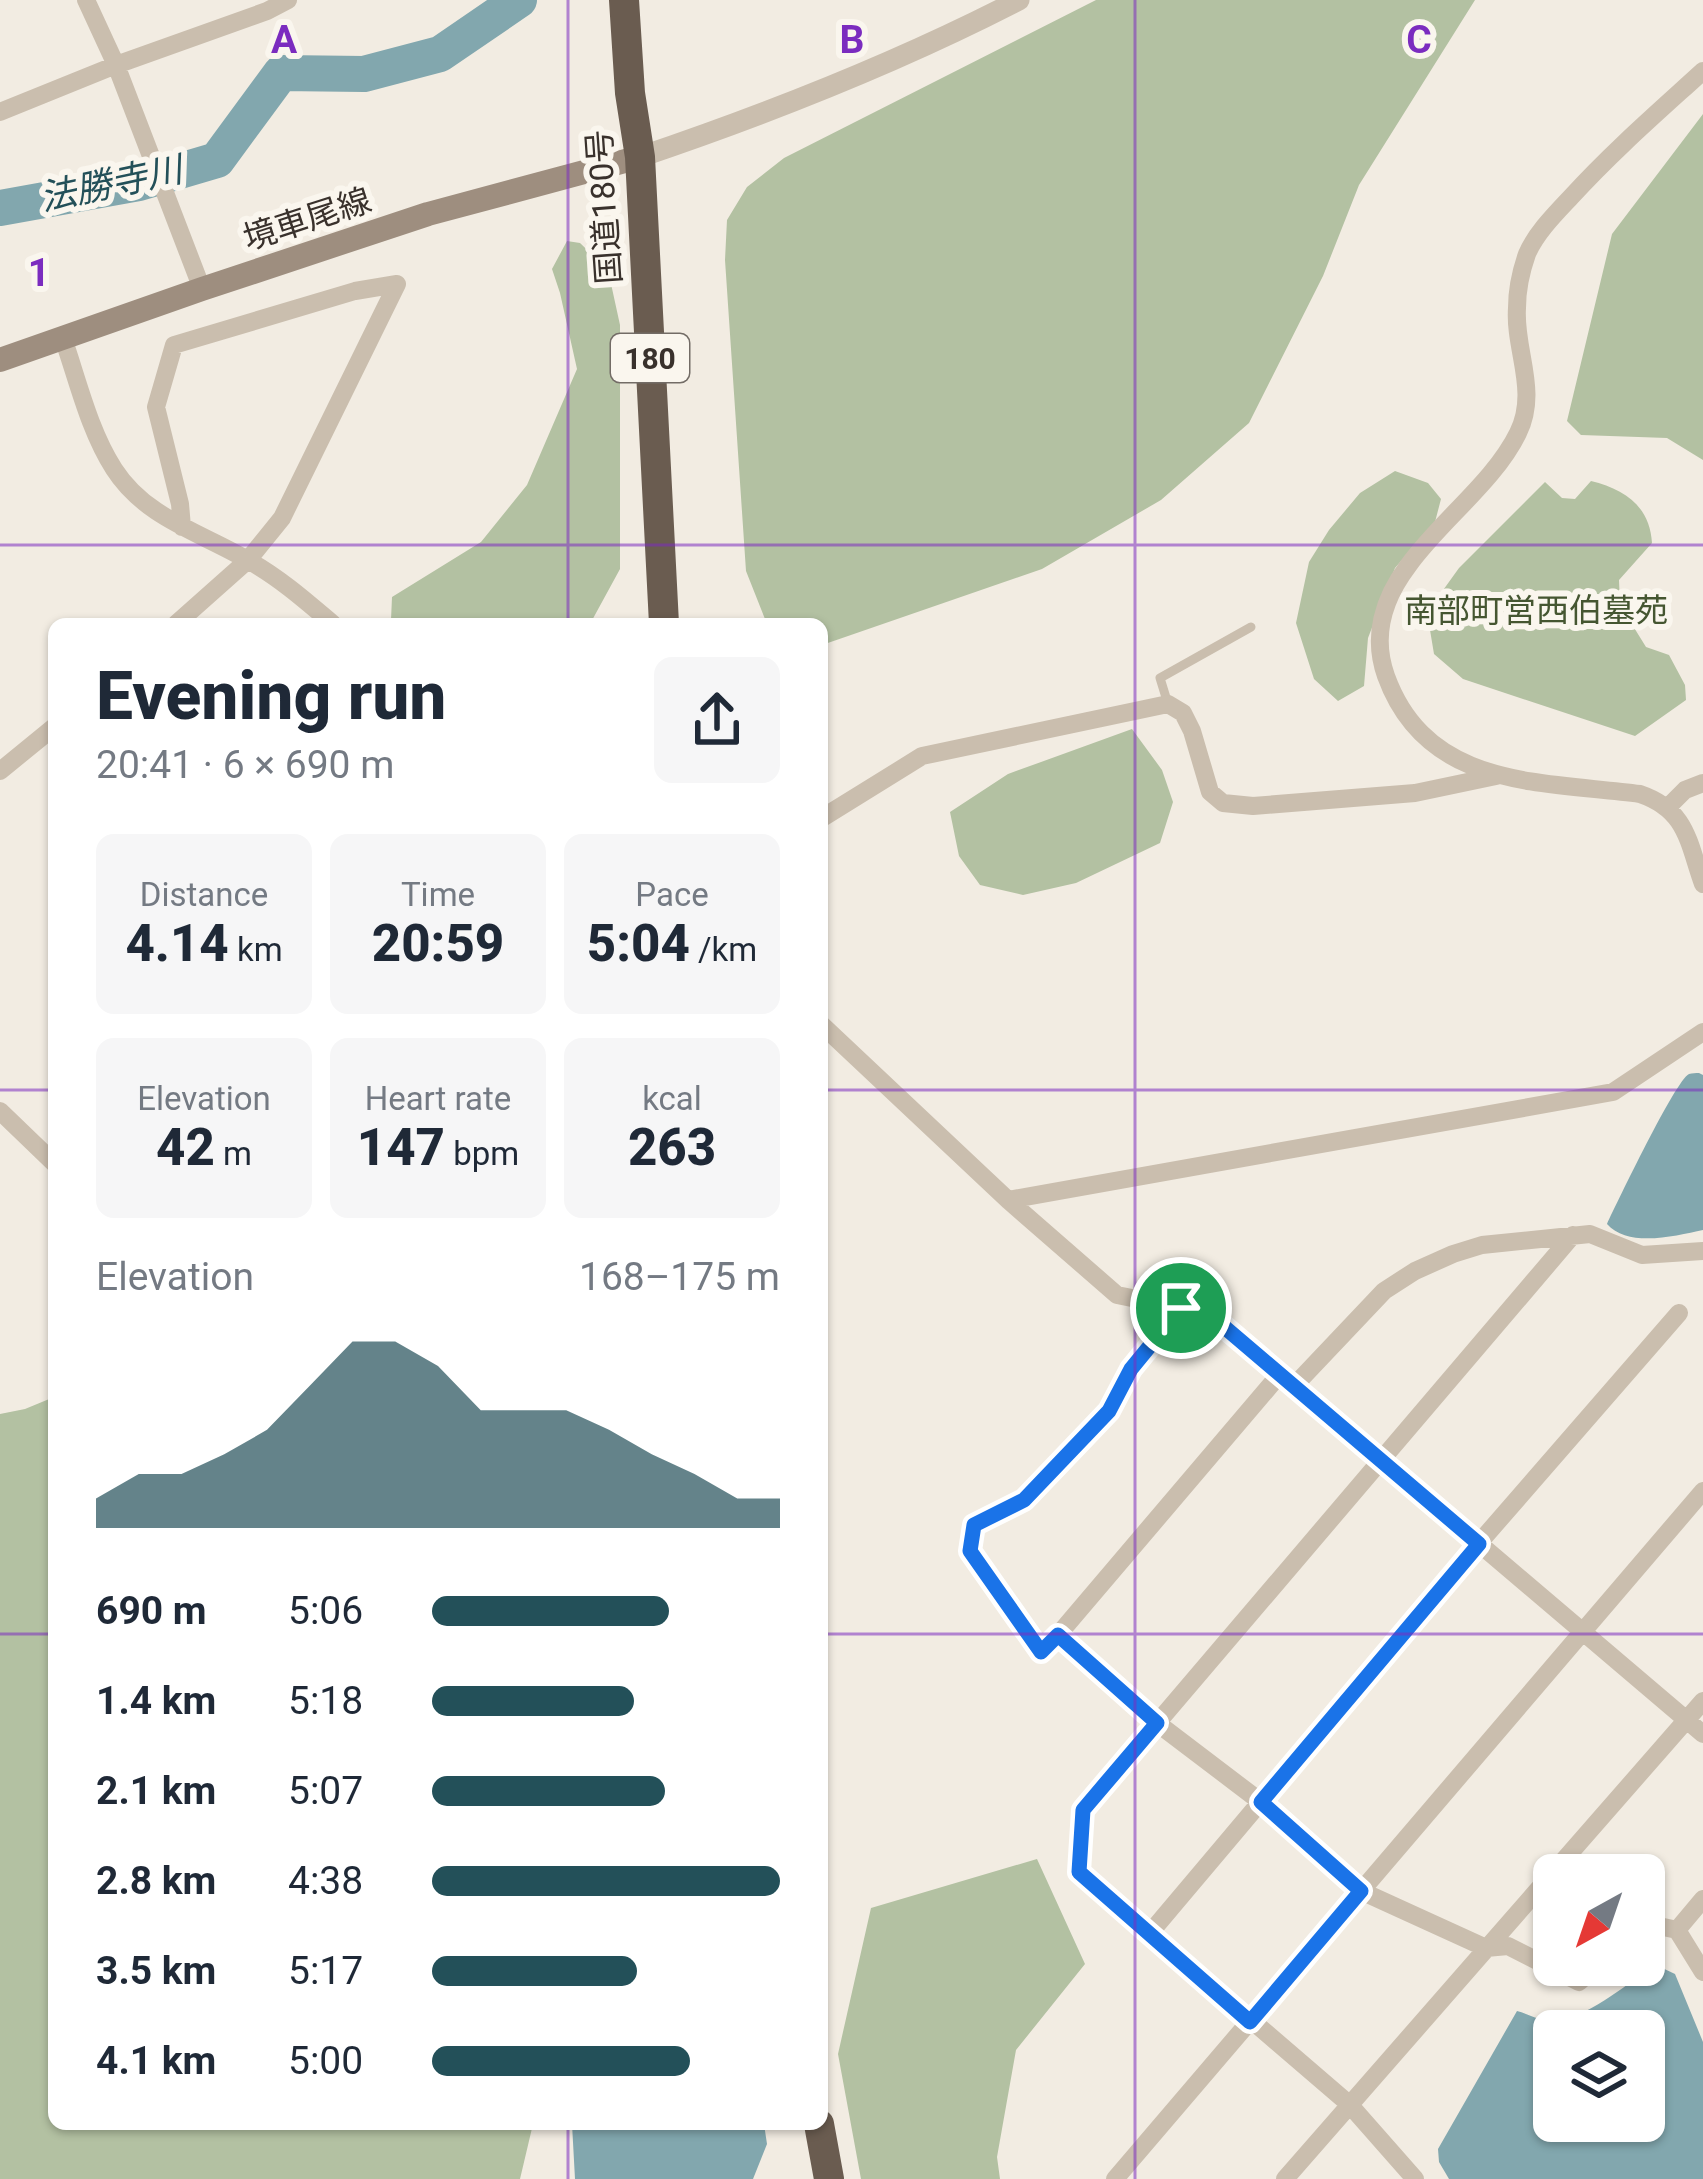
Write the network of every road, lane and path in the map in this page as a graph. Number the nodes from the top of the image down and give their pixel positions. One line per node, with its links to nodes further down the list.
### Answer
1 (86, 0): 5 (street)
2 (288, 0): 5 (street)
3 (625, 0): 8 (highway, 国道180号 / 180)
4 (1019, 0): 8 (street)
5 (116, 65): 7 (street); 9 (street)
6 (1703, 71): 21 (street)
7 (0, 112)
8 (640, 157): 9 (main road, 境車尾線); 16 (highway, 国道180号 / 180)
9 (202, 289): 10 (main road, 境車尾線)
10 (63, 338): 11 (main road, 境車尾線); 12 (street)
11 (0, 360)
12 (182, 527): 13 (street); 13 (street)
13 (248, 560): 14 (street); 15 (street)
14 (183, 618)
15 (326, 618)
16 (664, 618)
17 (1251, 627): 18 (lane)
18 (1168, 704): 21 (street); 24 (street)
19 (48, 732): 20 (street)
20 (0, 771)
21 (1496, 776): 23 (street)
22 (1703, 783): 23 (street)
23 (1668, 807): 25 (street)
24 (828, 814)
25 (1703, 884)
26 (828, 1031): 30 (street)
27 (1703, 1032): 30 (street)
28 (0, 1111): 29 (street)
29 (48, 1157)
30 (1008, 1200): 33 (street)
31 (1573, 1235): 32 (street); 35 (street); 36 (street)
32 (1703, 1251)
33 (1181, 1308): 35 (street); 40 (street)
34 (1679, 1313): 38 (street)
35 (1287, 1380): 36 (street); 40 (street)
36 (1382, 1460): 38 (street); 43 (street)
37 (1703, 1491): 39 (street)
38 (1479, 1544): 39 (street); 45 (street)
39 (1582, 1631): 42 (street); 46 (street)
40 (1058, 1635): 43 (street)
41 (1703, 1701): 42 (street)
42 (1687, 1720): 44 (street); 51 (street)
43 (1157, 1723): 45 (street); 50 (street)
44 (1703, 1734)
45 (1261, 1802): 46 (street); 50 (street)
46 (1361, 1891): 51 (street); 54 (street)
47 (1703, 1899): 49 (street)
48 (1665, 1927): 49 (street)
49 (1677, 1930): 53 (street)
50 (1150, 1933): 54 (street)
51 (1486, 1948): 52 (street); 55 (street)
52 (1533, 1959)
53 (1703, 1972)
54 (1250, 2022): 55 (street); 58 (street)
55 (1349, 2104): 59 (street); 60 (street)
56 (820, 2130): 57 (highway)
57 (830, 2179)
58 (1115, 2179)
59 (1285, 2179)
60 (1415, 2179)

